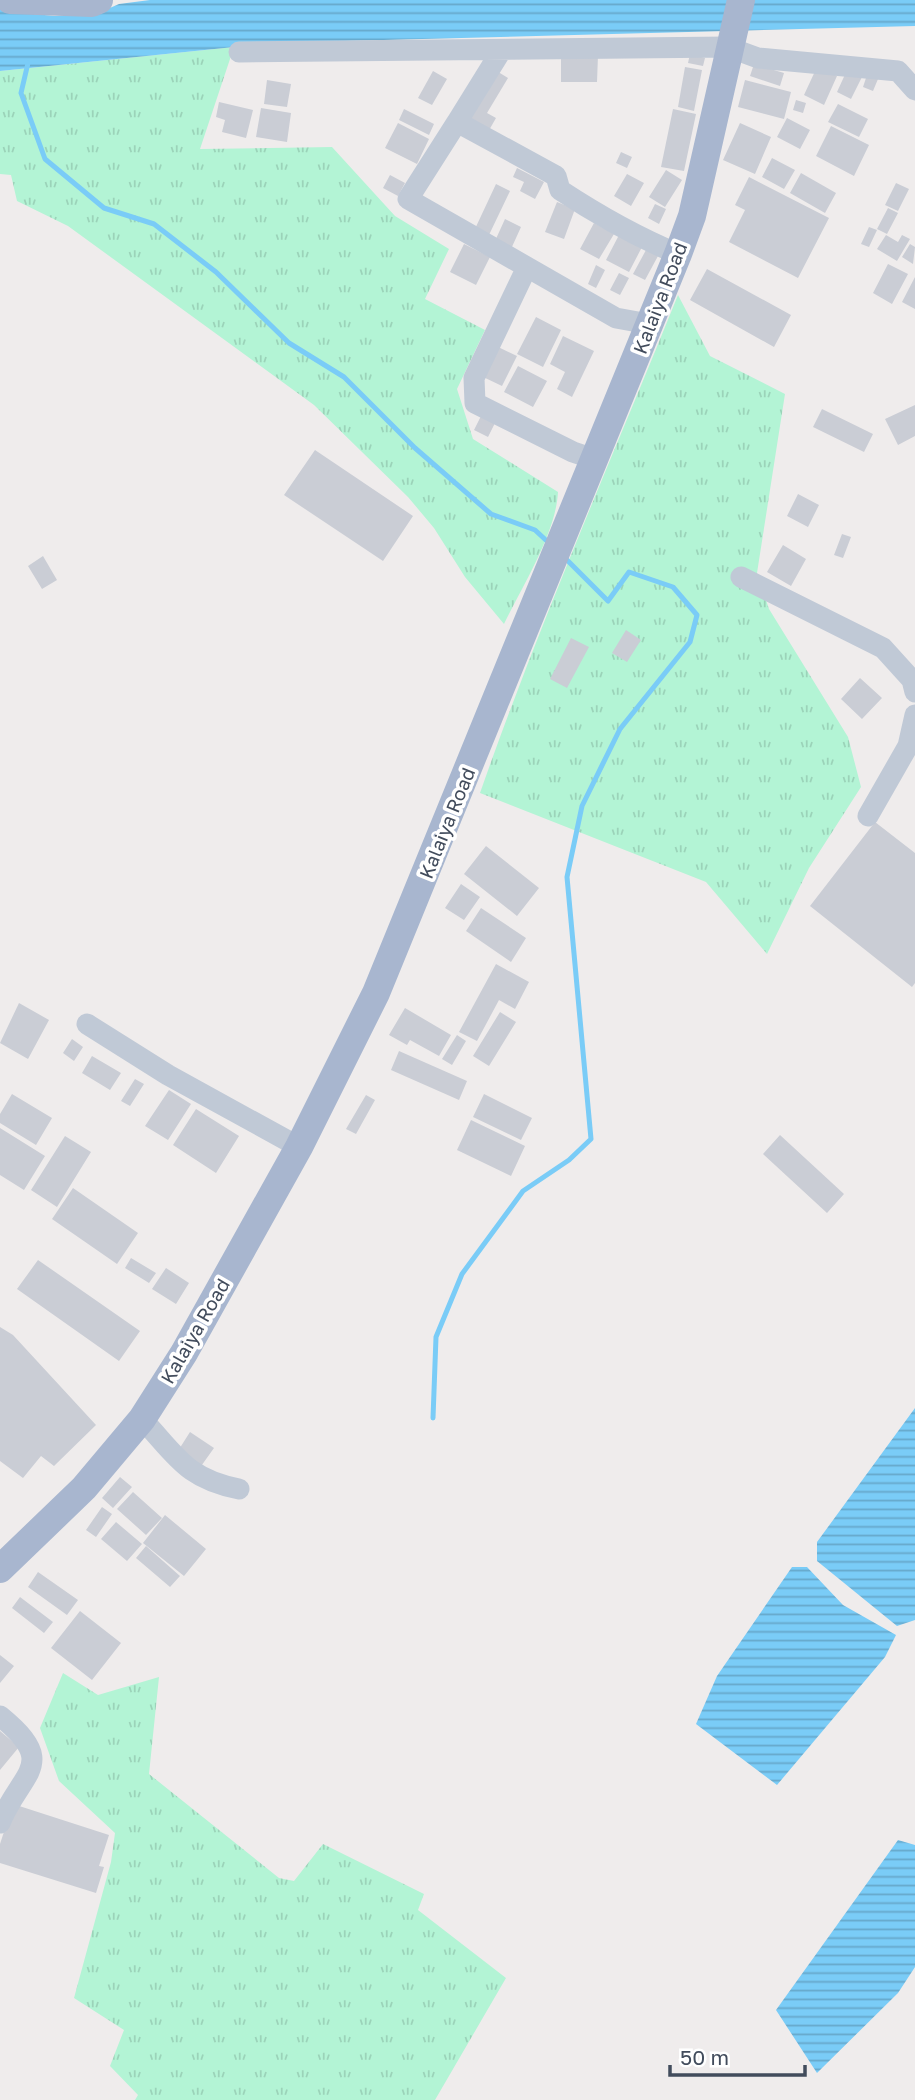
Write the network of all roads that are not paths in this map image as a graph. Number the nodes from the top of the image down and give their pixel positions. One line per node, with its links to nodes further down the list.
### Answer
1 (741, 0): 4 (main road, Kalaiya Road)
2 (14, 1): 3 (main road)
3 (96, 2)
4 (728, 47): 5 (street); 7 (street); 9 (main road, Kalaiya Road)
5 (501, 51): 6 (street); 8 (street)
6 (239, 52)
7 (915, 90)
8 (457, 122): 9 (street); 10 (street)
9 (678, 254): 11 (main road, Kalaiya Road)
10 (527, 267): 11 (street); 12 (street)
11 (649, 324): 12 (main road, Kalaiya Road)
12 (594, 459): 18 (main road, Kalaiya Road)
13 (741, 577): 14 (street)
14 (915, 692)
15 (915, 715): 16 (street)
16 (868, 816)
17 (87, 1024): 18 (street)
18 (299, 1147): 19 (main road, Kalaiya Road)
19 (142, 1419): 20 (street); 21 (main road, Kalaiya Road)
20 (240, 1489)
21 (0, 1569)
22 (0, 1716): 23 (street)
23 (0, 1823)

